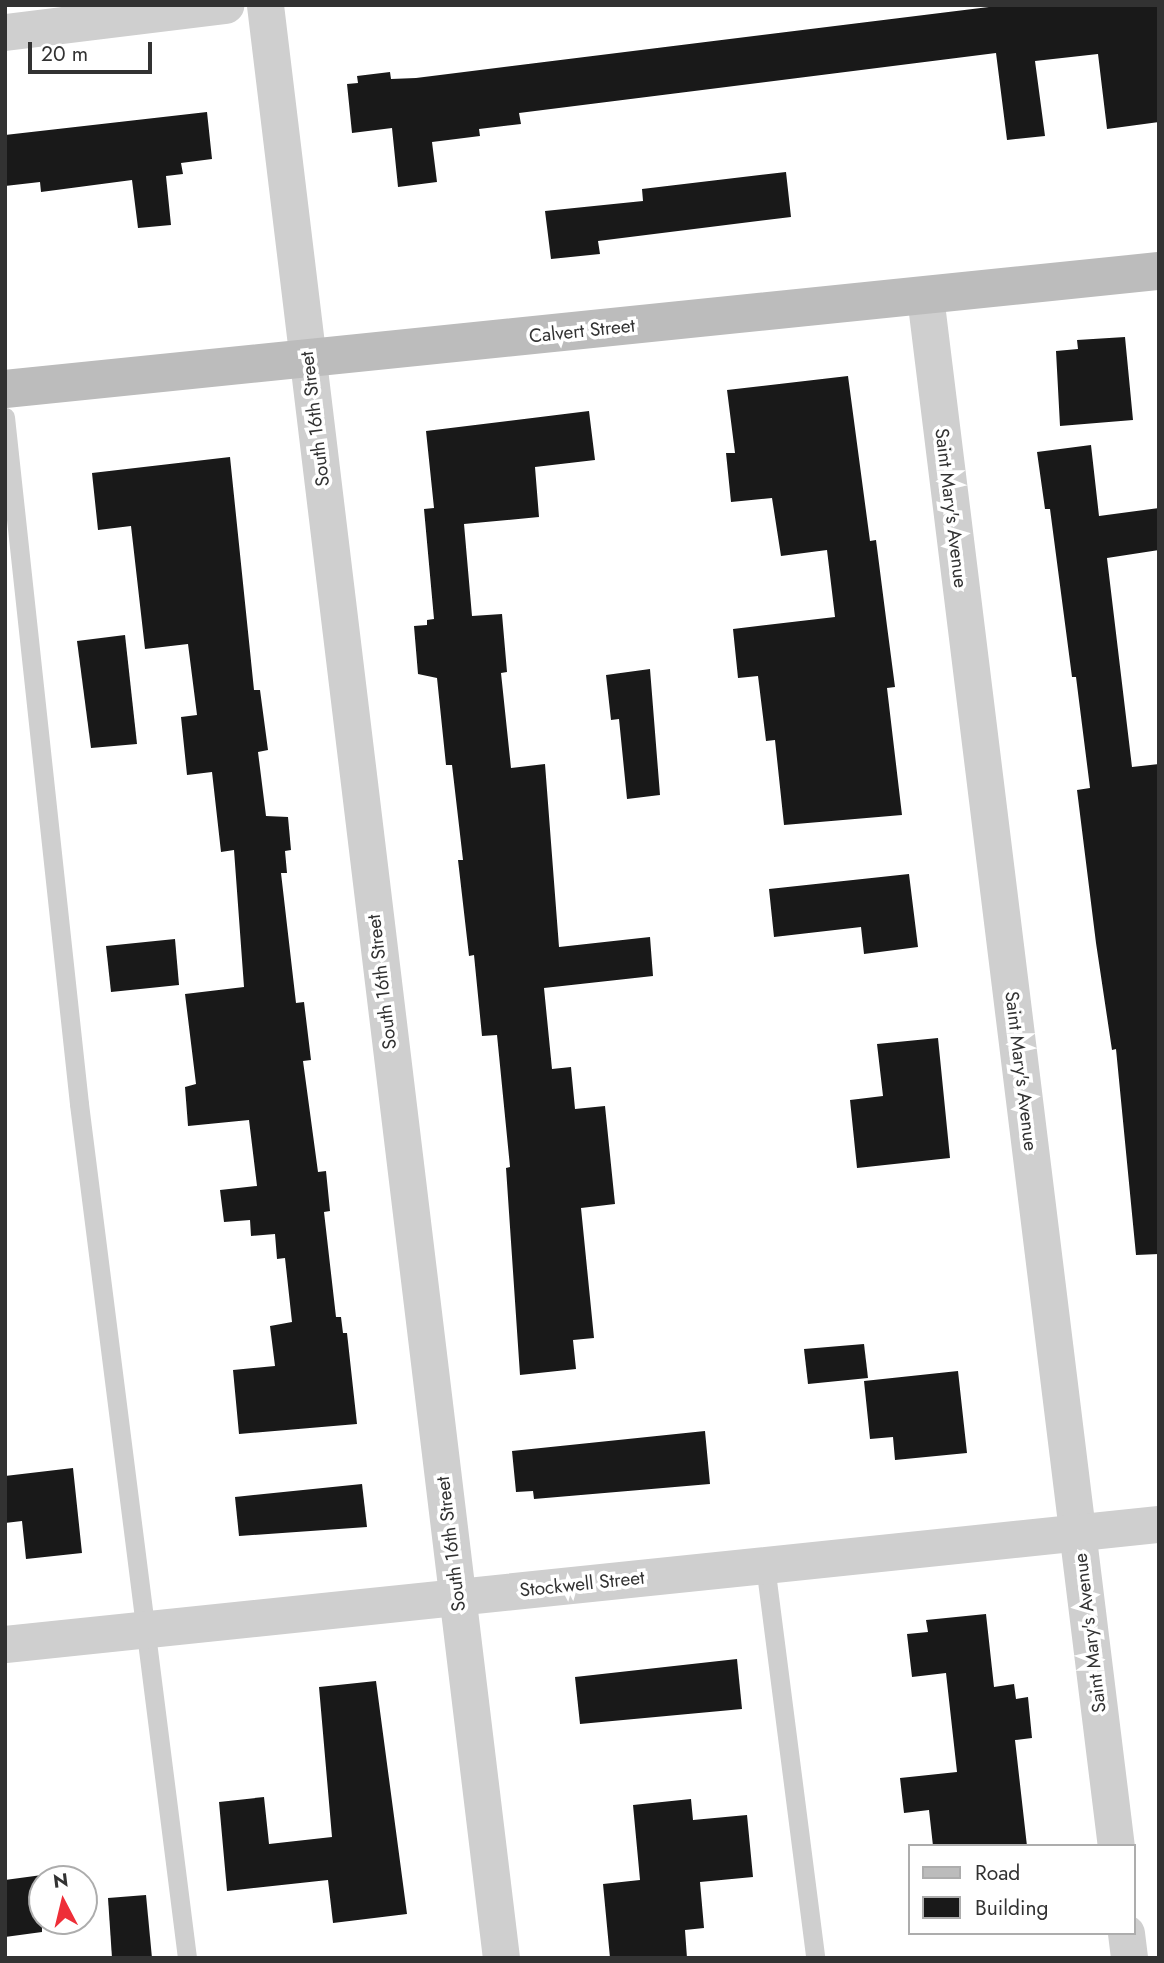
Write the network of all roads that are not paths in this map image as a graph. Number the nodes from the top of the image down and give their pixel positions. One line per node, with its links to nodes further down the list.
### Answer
1 (225, 5): 3 (street)
2 (265, 5): 6 (street, South 16th Street)
3 (5, 32)
4 (1159, 271): 5 (street, Calvert Street)
5 (925, 296): 6 (street, Calvert Street); 10 (street, Saint Mary's Avenue)
6 (308, 360): 7 (street, Calvert Street); 12 (street, South 16th Street)
7 (5, 390)
8 (5, 416): 13 (lane)
9 (1159, 1524): 10 (street, Stockwell Street)
10 (1079, 1533): 11 (street, Stockwell Street); 15 (street, Saint Mary's Avenue)
11 (765, 1565): 12 (street, Stockwell Street); 19 (lane)
12 (457, 1597): 13 (street, Stockwell Street); 18 (street, South 16th Street)
13 (148, 1629): 14 (street, Stockwell Street); 17 (lane)
14 (5, 1644)
15 (1116, 1844)
16 (1126, 1935): 20 (street)
17 (187, 1958)
18 (501, 1958)
19 (816, 1958)
20 (1129, 1958)

